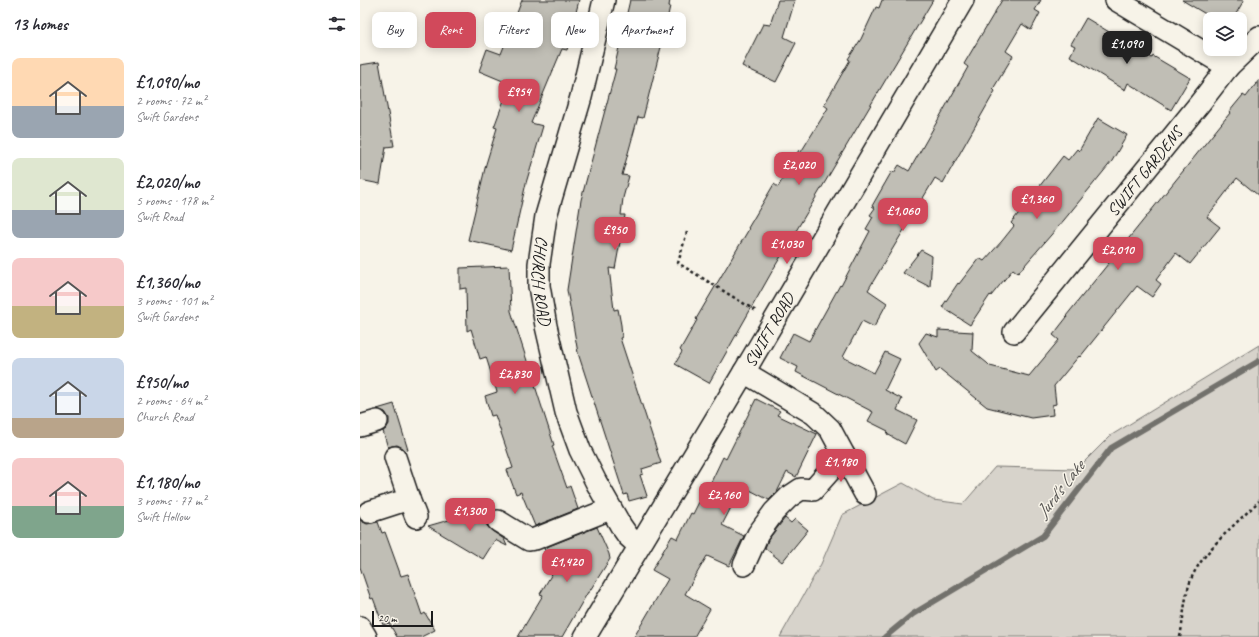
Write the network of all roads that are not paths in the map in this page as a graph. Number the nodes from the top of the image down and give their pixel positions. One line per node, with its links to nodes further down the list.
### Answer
1 (604, 0): 11 (street, CHURCH ROAD)
2 (962, 0): 7 (street, SWIFT ROAD)
3 (1116, 0): 5 (street)
4 (1259, 37): 5 (street, SWIFT GARDENS)
5 (1228, 67): 6 (street, SWIFT GARDENS)
6 (1014, 332)
7 (744, 372): 8 (street); 14 (street, SWIFT ROAD)
8 (844, 455): 10 (street); 15 (street)
9 (395, 457): 12 (street)
10 (865, 494)
11 (610, 509): 13 (street); 14 (street, CHURCH ROAD)
12 (369, 512)
13 (498, 521)
14 (639, 546): 18 (street, SWIFT ROAD)
15 (744, 565)
16 (360, 627): 17 (street)
17 (366, 637)
18 (585, 637)

